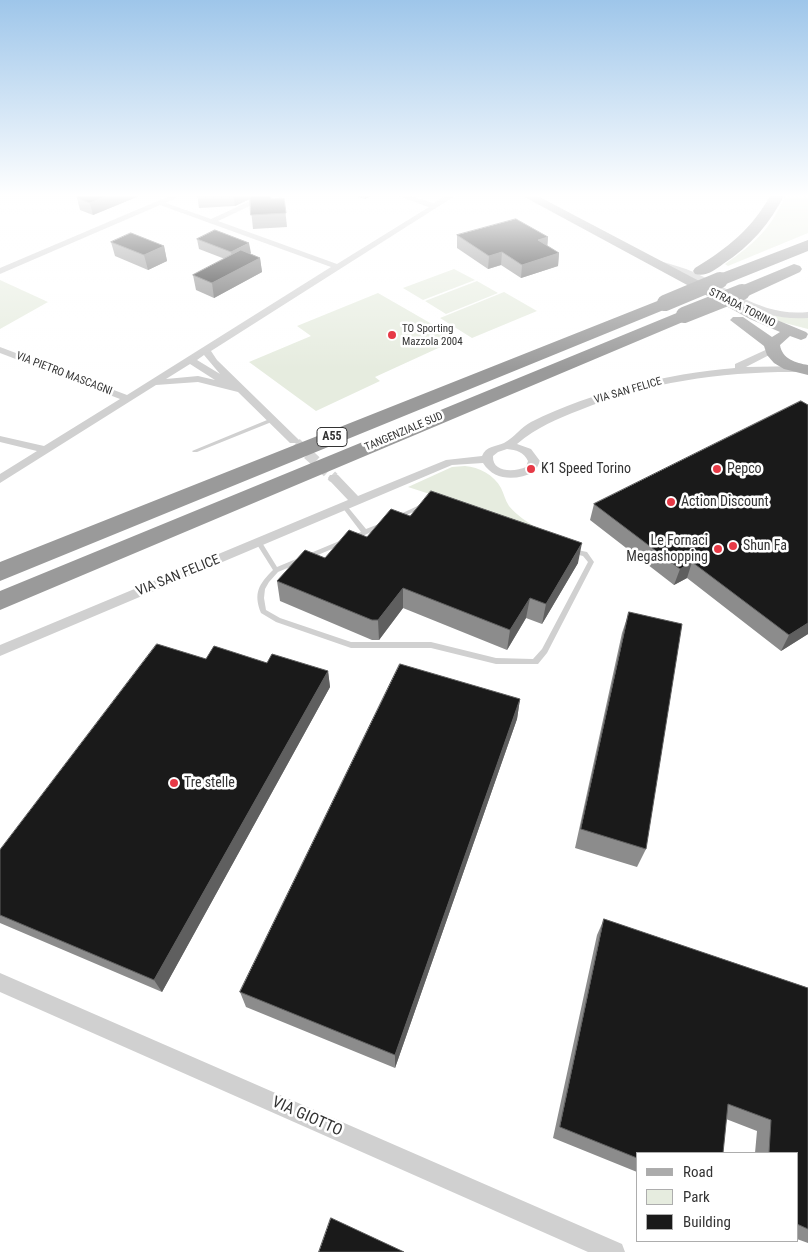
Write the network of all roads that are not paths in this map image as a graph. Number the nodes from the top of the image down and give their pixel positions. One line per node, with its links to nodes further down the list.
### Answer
1 (44, 252): 11 (street)
2 (300, 252): 10 (street)
3 (360, 252): 10 (street)
4 (617, 252): 15 (main road, STRADA TORINO)
5 (636, 252): 8 (main road, STRADA TORINO)
6 (731, 252): 12 (highway)
7 (787, 252): 12 (highway, TANGENZIALE SUD / A55, bridge)
8 (654, 262): 13 (street); 14 (main road, STRADA TORINO)
9 (808, 263): 43 (highway, TANGENZIALE SUD / A55, bridge)
10 (338, 266): 17 (street)
11 (0, 271)
12 (657, 299): 42 (highway, TANGENZIALE SUD / A55)
13 (808, 315)
14 (805, 335): 15 (main road)
15 (772, 347): 19 (main road, STRADA TORINO); 20 (street, VIA SAN FELICE)
16 (0, 350): 23 (street, VIA PIETRO MASCAGNI)
17 (205, 350): 18 (street); 22 (street)
18 (190, 360): 21 (street); 22 (street)
19 (805, 370): 20 (street, VIA SAN FELICE)
20 (723, 371): 25 (street, VIA SAN FELICE)
21 (149, 386): 22 (street); 23 (street)
22 (240, 389): 24 (street)
23 (128, 399): 29 (street)
24 (272, 420): 27 (street); 30 (lane)
25 (537, 424): 28 (street, VIA SAN FELICE); 31 (street)
26 (0, 439): 29 (street)
27 (294, 441)
28 (507, 446): 31 (street); 32 (street, VIA SAN FELICE)
29 (46, 450): 33 (street)
30 (195, 451)
31 (532, 456): 32 (street)
32 (486, 459): 35 (street, VIA SAN FELICE)
33 (0, 478)
34 (334, 478): 35 (street)
35 (357, 502): 36 (street, VIA SAN FELICE)
36 (345, 507): 38 (lane); 39 (street, VIA SAN FELICE)
37 (433, 507): 38 (lane)
38 (365, 533): 41 (lane)
39 (259, 543): 41 (lane); 44 (street, VIA SAN FELICE)
40 (562, 547): 41 (lane)
41 (276, 570)
42 (0, 572)
43 (0, 601)
44 (0, 651)
45 (0, 982): 46 (street, VIA GIOTTO)
46 (614, 1252)

